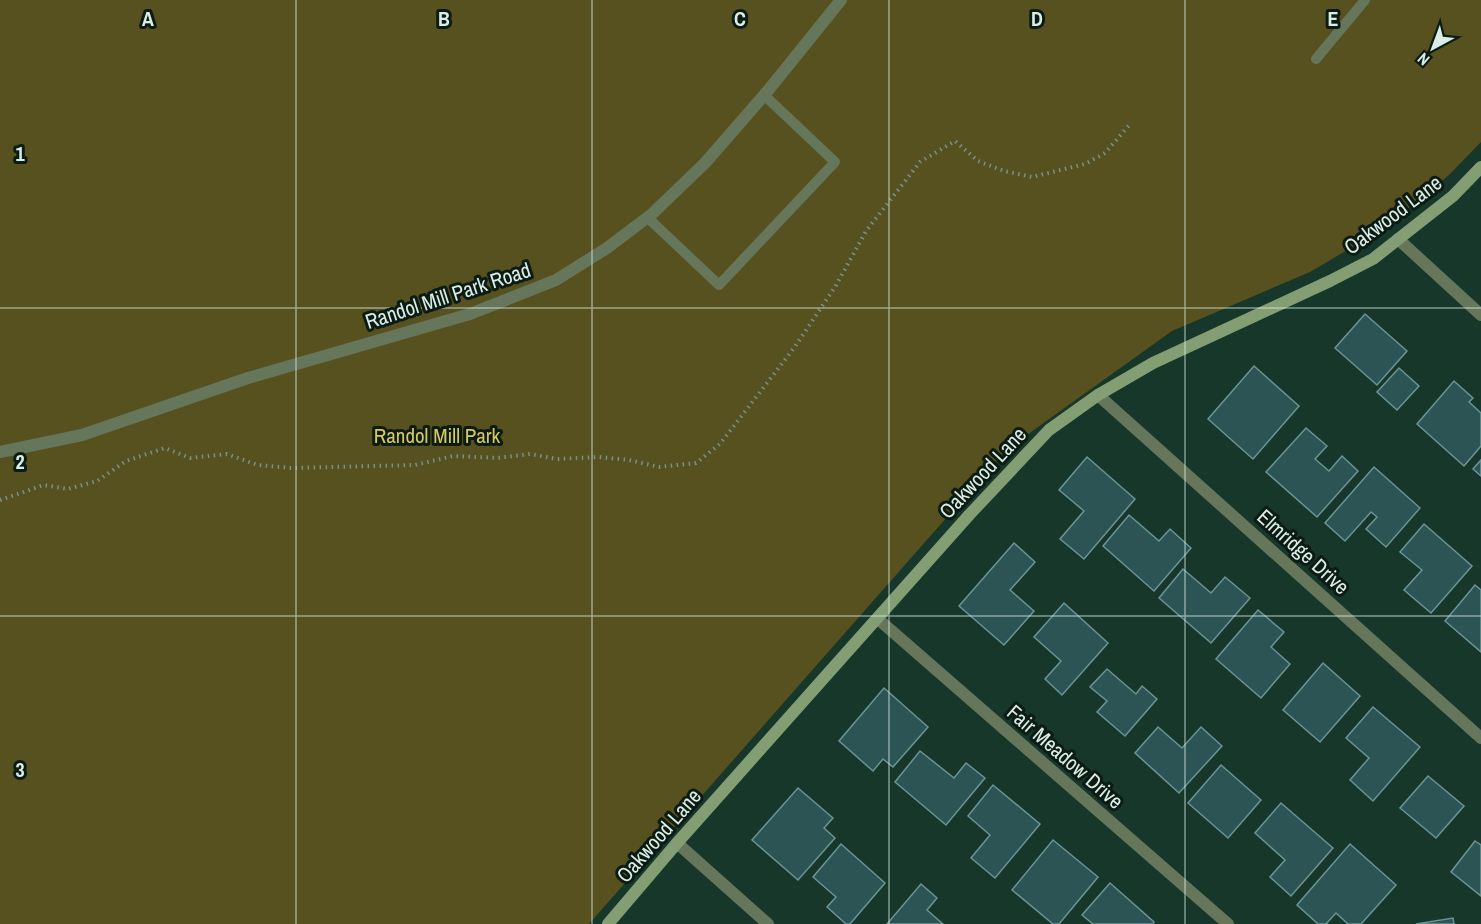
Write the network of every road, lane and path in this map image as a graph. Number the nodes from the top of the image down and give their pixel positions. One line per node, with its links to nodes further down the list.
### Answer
1 (841, 0): 4 (street, Randol Mill Park Road)
2 (1365, 0): 3 (lane)
3 (1316, 59)
4 (764, 95): 7 (street, Randol Mill Park Road); 7 (lane)
5 (1131, 123): 12 (path)
6 (1481, 167): 8 (street, Oakwood Lane)
7 (647, 218): 11 (street, Randol Mill Park Road)
8 (1398, 239): 9 (street); 10 (street, Oakwood Lane)
9 (1481, 315)
10 (1098, 395): 13 (street, Oakwood Lane); 14 (street, Elmridge Drive)
11 (0, 452)
12 (0, 500)
13 (878, 619): 15 (street, Oakwood Lane); 18 (street, Fair Meadow Drive)
14 (1481, 738)
15 (677, 843): 16 (street, Oakwood Lane); 17 (street)
16 (608, 924)
17 (768, 924)
18 (1228, 924)

